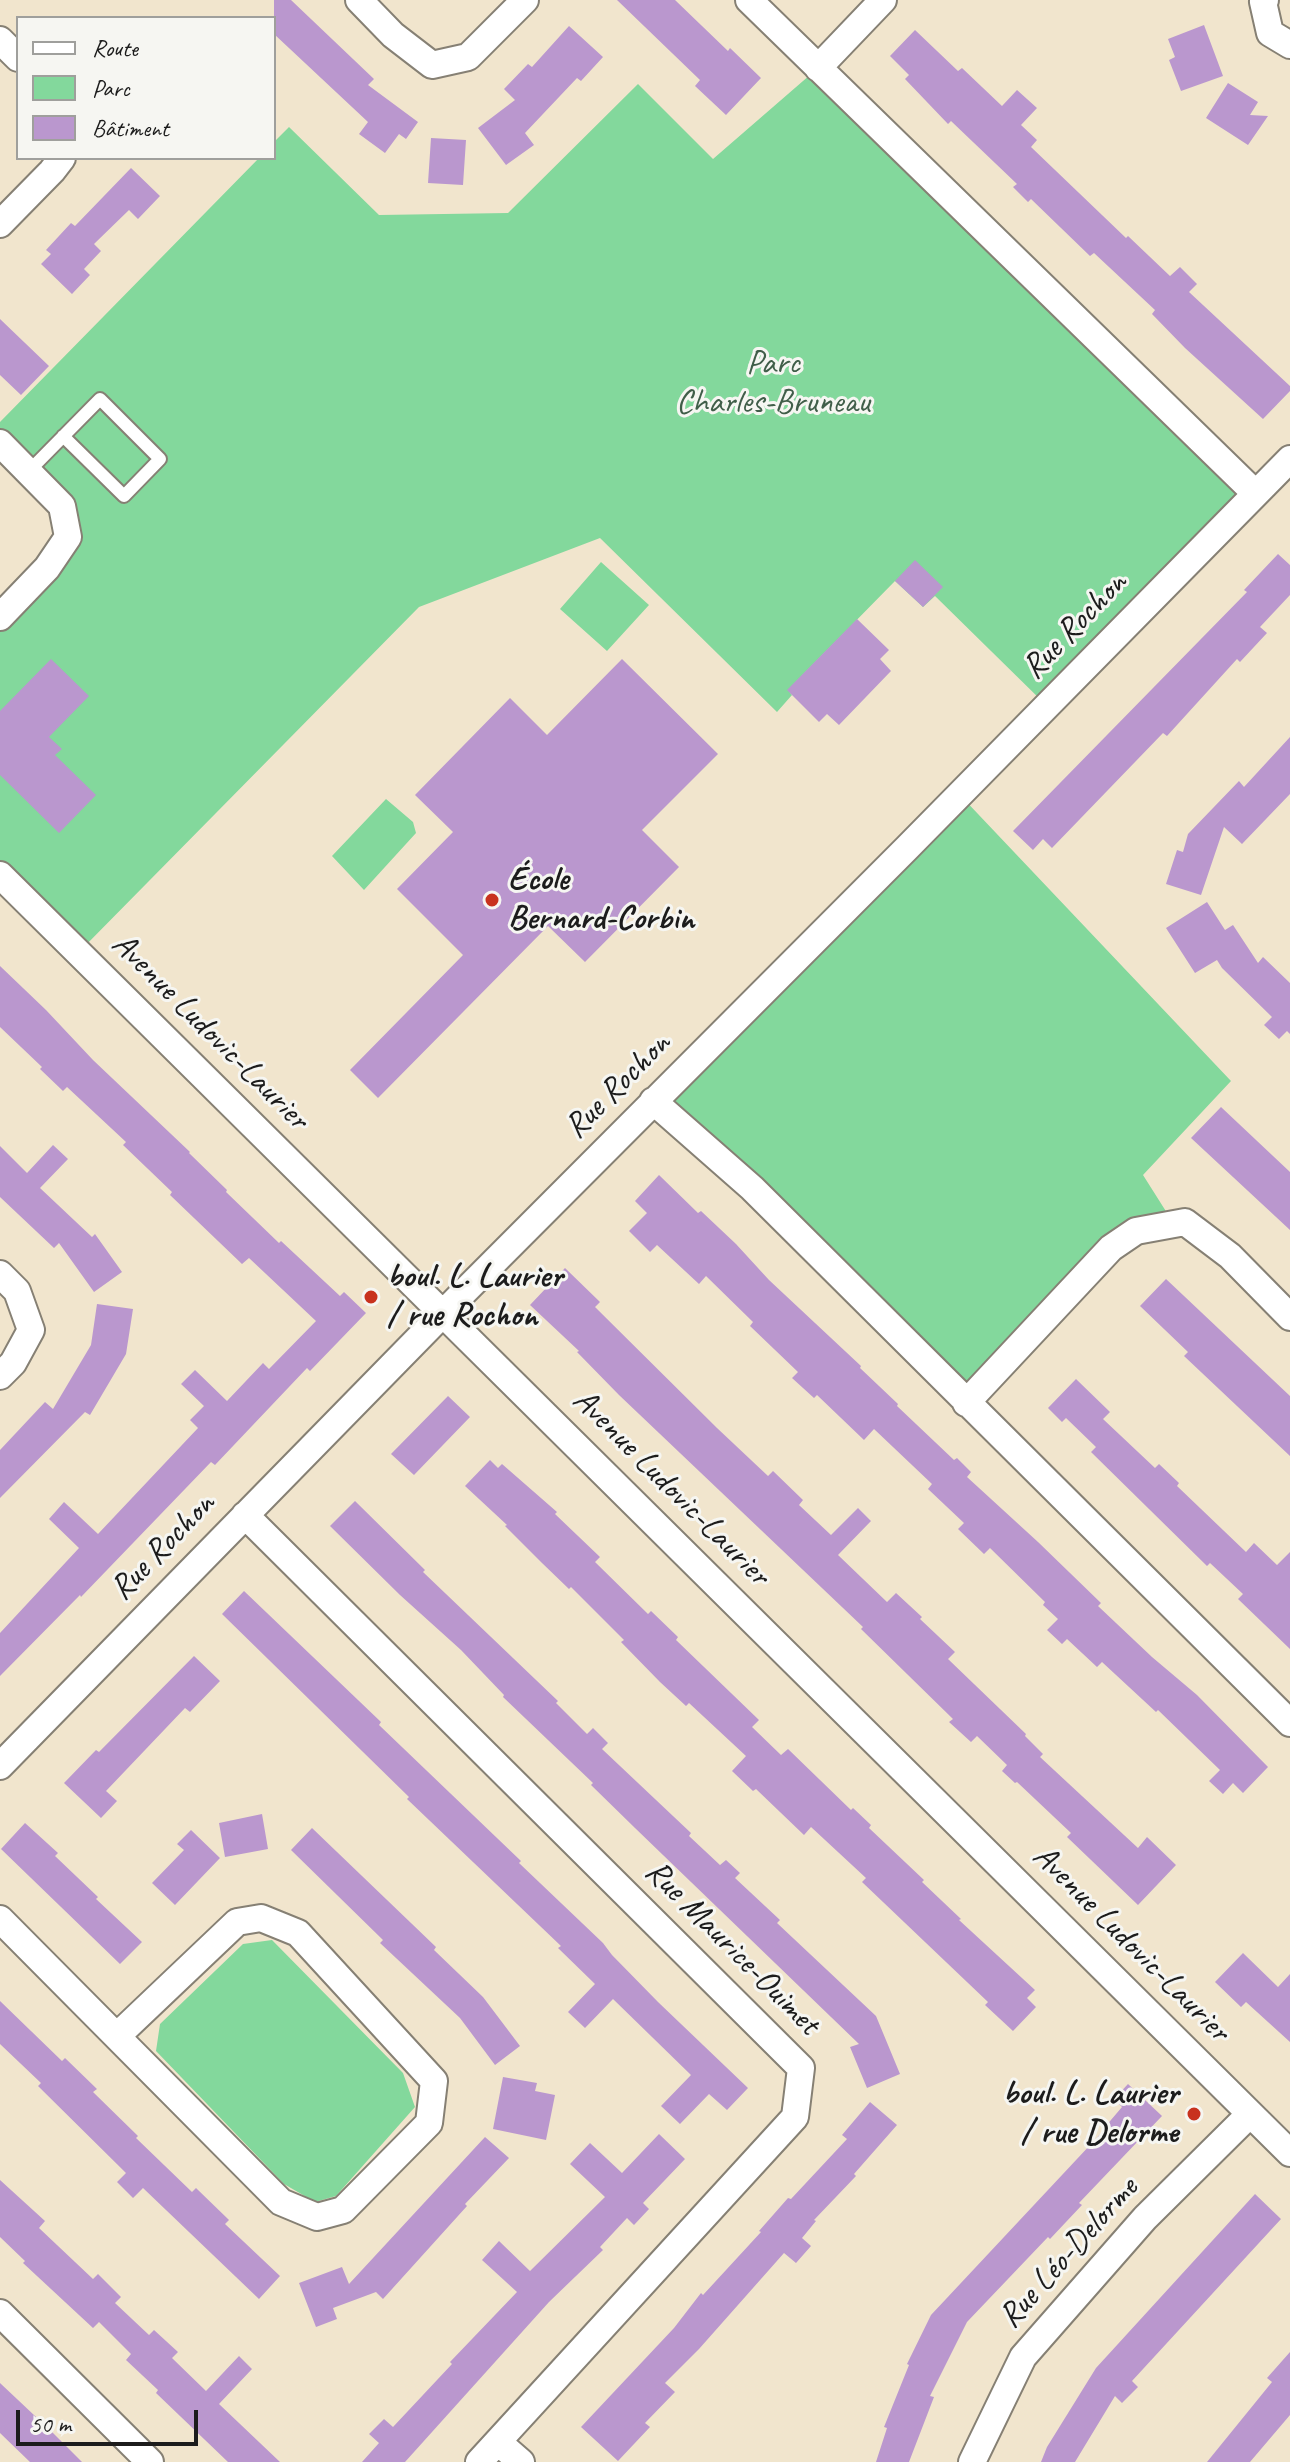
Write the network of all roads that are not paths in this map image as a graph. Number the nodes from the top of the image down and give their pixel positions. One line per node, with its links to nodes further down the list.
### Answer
1 (359, 0): 2 (street)
2 (525, 0)
3 (749, 0): 9 (street)
4 (883, 0): 9 (street)
5 (1265, 0): 7 (street)
6 (0, 40): 8 (street)
7 (1290, 45)
8 (16, 56)
9 (818, 68): 16 (street)
10 (60, 160): 11 (street)
11 (0, 224)
12 (63, 436): 12 (lane); 15 (lane)
13 (0, 443): 15 (street)
14 (1290, 459): 16 (street, Rue Rochon)
15 (29, 471): 17 (street)
16 (1255, 493): 19 (street, Rue Rochon)
17 (0, 617)
18 (0, 875): 21 (street, Avenue Ludovic-Laurier)
19 (653, 1101): 21 (street, Rue Rochon); 24 (street)
20 (0, 1274): 23 (street)
21 (444, 1313): 25 (street, Rue Rochon); 30 (street, Avenue Ludovic-Laurier)
22 (1290, 1317): 24 (street)
23 (0, 1376)
24 (966, 1403): 26 (street)
25 (245, 1515): 27 (street, Rue Rochon); 33 (street, Rue Maurice-Ouimet)
26 (1290, 1723)
27 (0, 1766)
28 (0, 1919): 29 (street)
29 (117, 2036): 29 (street)
30 (1250, 2114): 31 (street, Avenue Ludovic-Laurier); 37 (street, Rue Léo-Delorme)
31 (1290, 2153)
32 (0, 2313): 34 (street)
33 (498, 2442): 35 (street, Rue Maurice-Ouimet); 36 (street)
34 (150, 2462)
35 (479, 2462)
36 (521, 2462)
37 (972, 2462)

